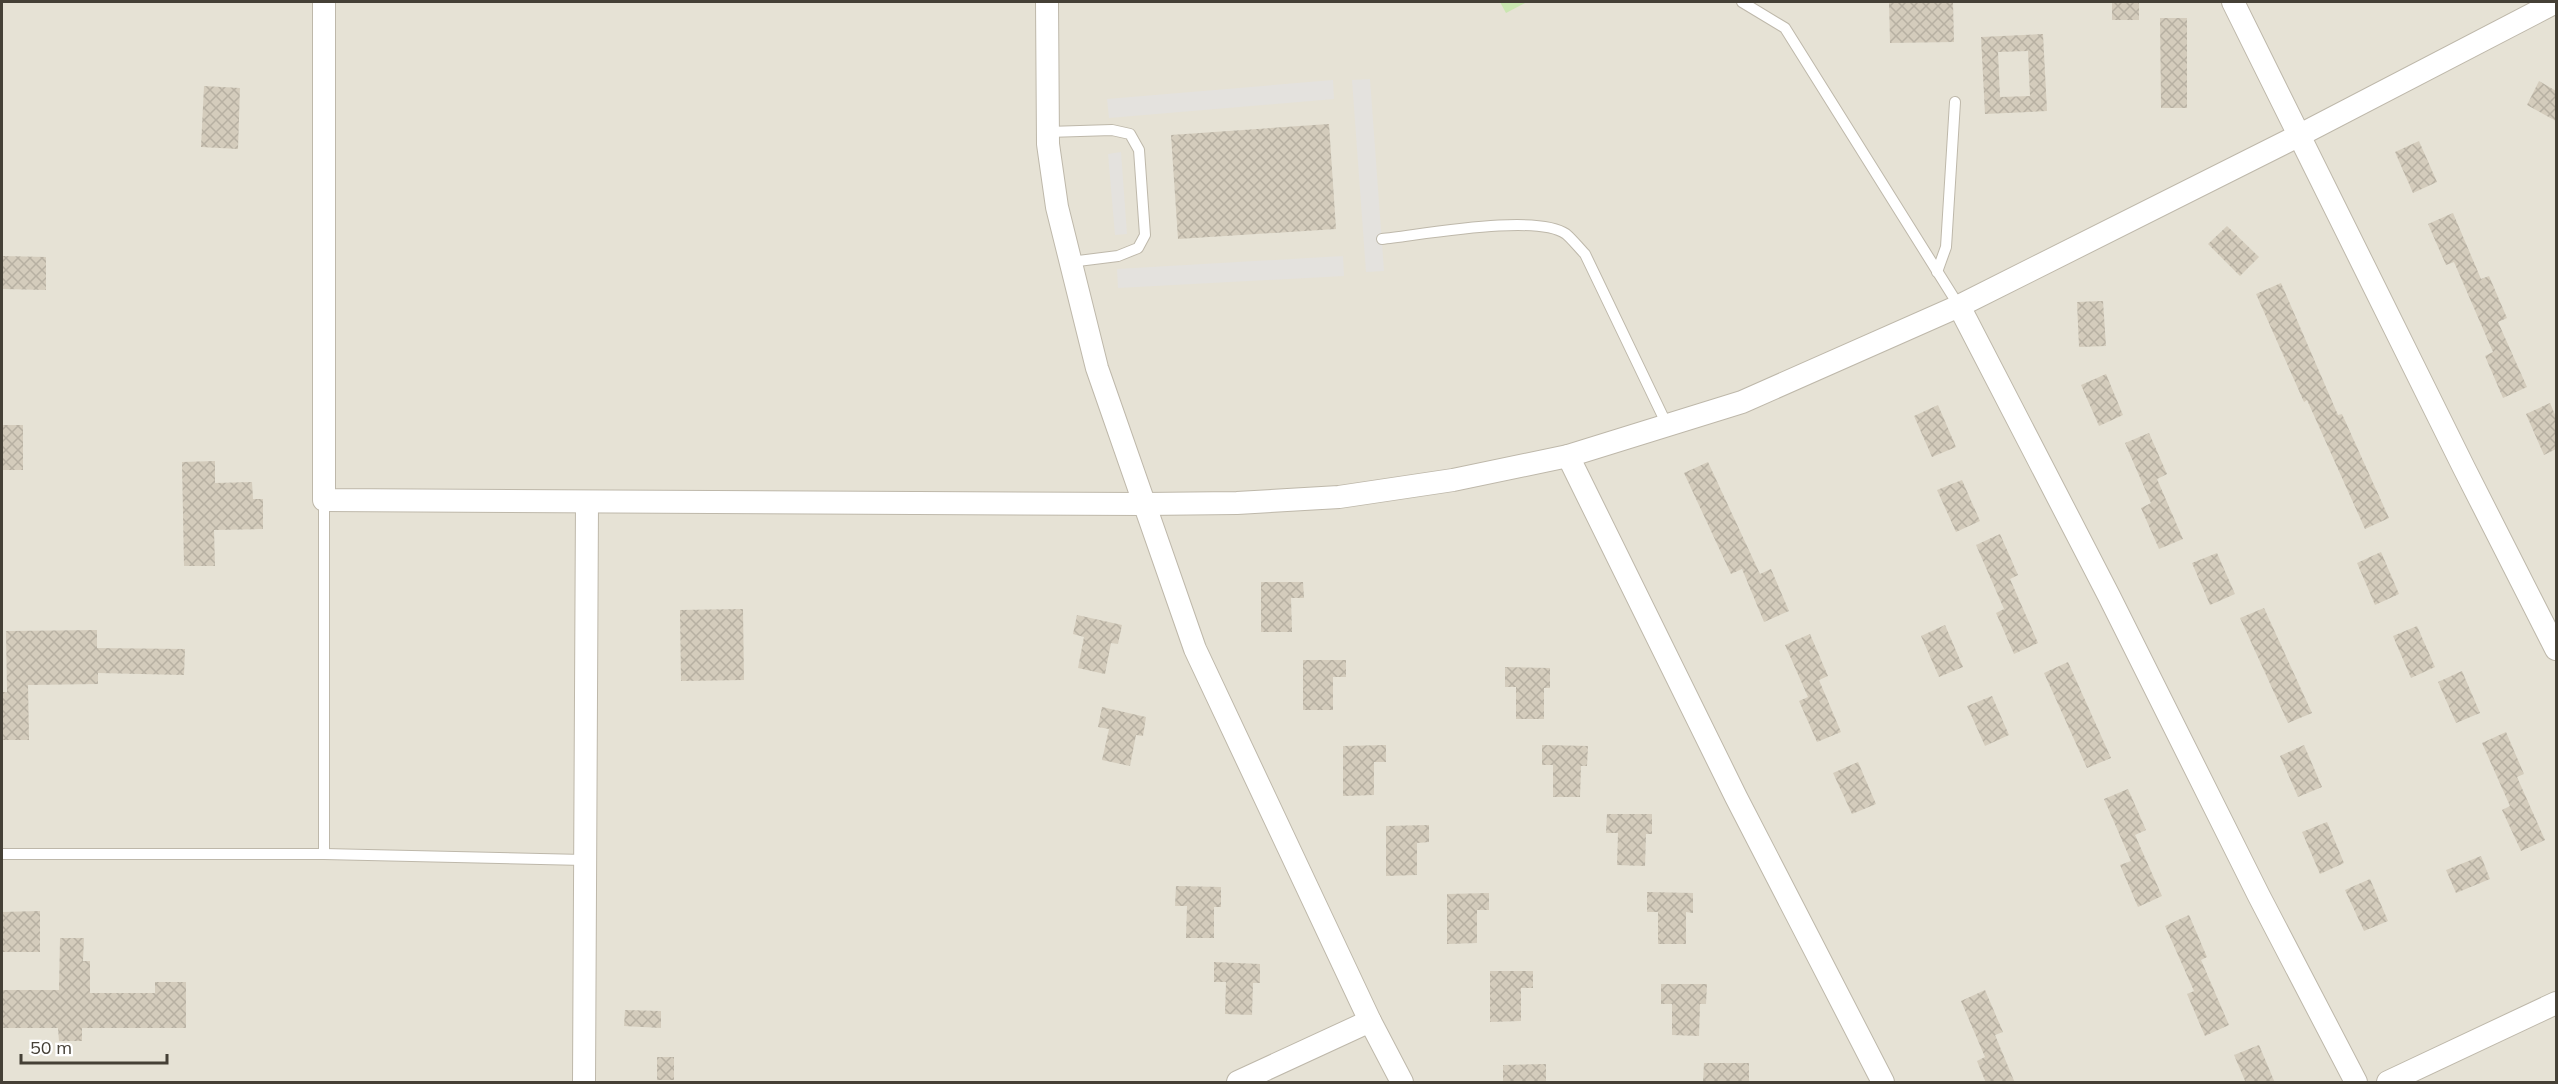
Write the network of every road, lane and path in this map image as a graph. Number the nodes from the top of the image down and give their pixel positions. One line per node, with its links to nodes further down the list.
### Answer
1 (324, 2): 15 (street)
2 (1047, 2): 7 (street)
3 (1742, 2): 11 (lane)
4 (2233, 2): 8 (street)
5 (2556, 2): 8 (street)
6 (1955, 102): 11 (lane)
7 (1048, 132): 10 (street); 10 (lane)
8 (2298, 136): 12 (street); 18 (street)
9 (1382, 239): 13 (lane)
10 (1070, 262): 17 (street)
11 (1937, 272): 12 (lane)
12 (1959, 306): 13 (street); 28 (street)
13 (1667, 425): 14 (street)
14 (1568, 456): 17 (street); 27 (street)
15 (324, 500): 16 (street); 20 (lane)
16 (587, 502): 17 (street); 21 (street)
17 (1144, 504): 23 (street)
18 (2556, 649)
19 (2, 854): 20 (lane)
20 (324, 854): 21 (lane)
21 (584, 860): 24 (street)
22 (2556, 1003): 29 (street)
23 (1370, 1021): 25 (street); 26 (street)
24 (584, 1083)
25 (1238, 1083)
26 (1402, 1083)
27 (1883, 1083)
28 (2356, 1083)
29 (2388, 1083)

